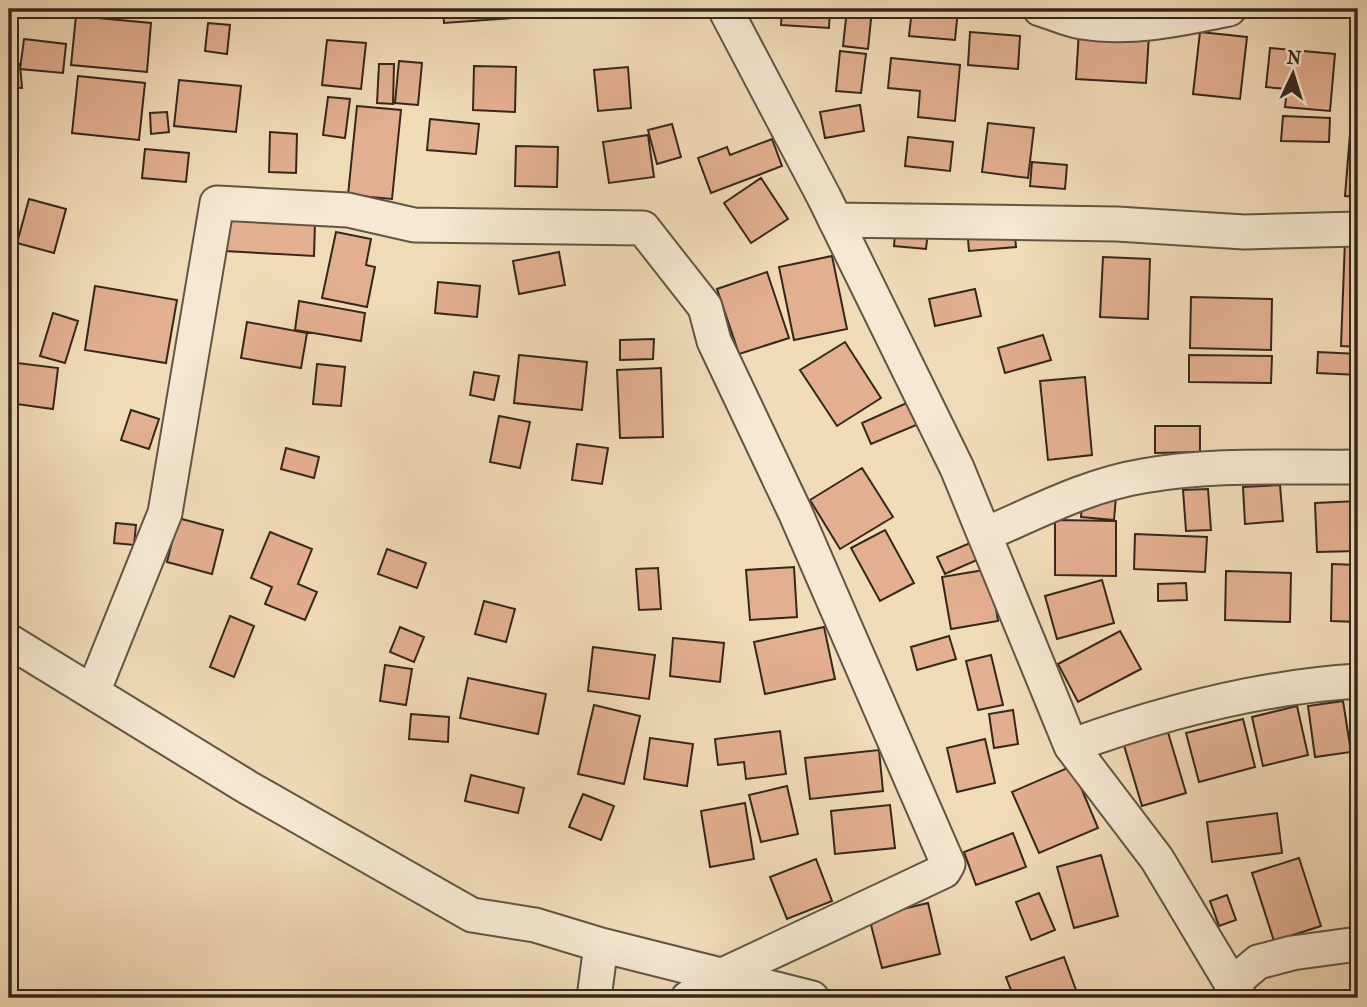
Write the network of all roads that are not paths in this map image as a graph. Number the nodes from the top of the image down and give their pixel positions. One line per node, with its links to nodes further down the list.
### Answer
1 (725, 9): 4 (street)
2 (1040, 9): 3 (street)
3 (1229, 9)
4 (835, 220): 5 (street); 7 (street)
5 (1358, 229)
6 (1358, 467): 7 (street)
7 (986, 534): 11 (street)
8 (9, 641): 10 (street)
9 (1358, 681): 11 (street)
10 (93, 692): 13 (street); 14 (street)
11 (1072, 746): 15 (street)
12 (1358, 944): 15 (street)
13 (601, 945): 14 (street); 16 (street)
14 (725, 974): 17 (street); 18 (street)
15 (1236, 991)
16 (594, 998)
17 (688, 998)
18 (812, 998)

